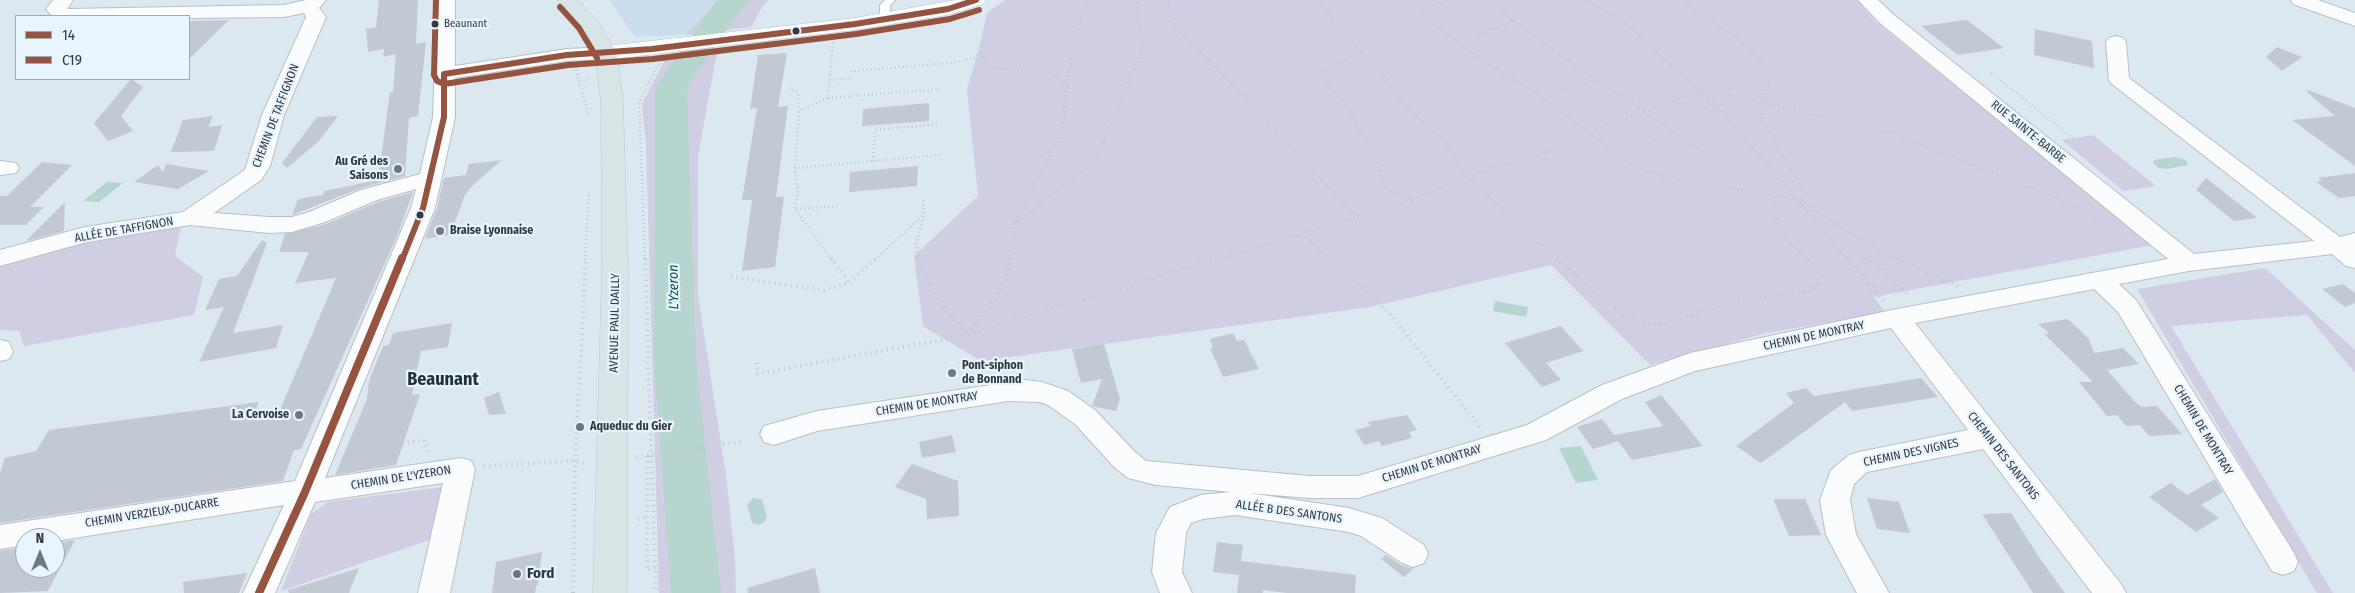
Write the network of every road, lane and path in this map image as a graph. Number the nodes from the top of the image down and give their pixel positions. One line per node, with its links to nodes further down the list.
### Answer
1 (64, 0): 18 (street, CHEMIN DE TAFFIGNON)
2 (213, 0): 18 (street)
3 (446, 0): 27 (street)
4 (567, 0): 25 (main road)
5 (1087, 0): 32 (path)
6 (1137, 0): 64 (path)
7 (1167, 0): 58 (path)
8 (1322, 0): 24 (path)
9 (1448, 0): 46 (path)
10 (1586, 0): 36 (path)
11 (1685, 0): 39 (path)
12 (1867, 0): 70 (street, RUE SAINTE-BARBE)
13 (2300, 0): 19 (street)
14 (969, 1): 16 (street)
15 (313, 4): 18 (street, CHEMIN DE TAFFIGNON); 63 (street, CHEMIN DE TAFFIGNON)
16 (888, 10): 21 (street)
17 (1500, 11): 20 (path)
18 (200, 14)
19 (2355, 20)
20 (1516, 21): 22 (path); 31 (path)
21 (816, 29): 26 (street); 29 (path)
22 (1478, 34)
23 (2116, 42): 67 (street, CHEMIN DE MONTRAY)
24 (1360, 52): 53 (path); 58 (path)
25 (606, 53): 26 (street); 27 (street); 98 (main road, AVENUE PAUL DAILLY)
26 (660, 54): 94 (path)
27 (444, 74): 54 (street)
28 (1991, 74): 47 (path)
29 (829, 80): 32 (path); 37 (path)
30 (579, 81): 43 (path)
31 (1599, 81): 35 (path); 42 (path)
32 (1068, 85): 64 (path)
33 (789, 88): 40 (path)
34 (940, 89): 37 (path)
35 (1565, 90)
36 (1699, 91): 38 (path); 39 (path); 41 (path)
37 (828, 98): 40 (path)
38 (1672, 101): 41 (path); 42 (path)
39 (1763, 102): 59 (path); 65 (path)
40 (799, 111): 52 (path)
41 (1721, 111): 59 (path)
42 (1645, 112): 45 (path); 46 (path)
43 (590, 122)
44 (939, 124): 51 (path)
45 (1674, 132): 48 (path); 50 (path)
46 (1593, 137): 53 (path); 56 (path)
47 (2073, 138)
48 (1646, 144)
49 (941, 155): 51 (path)
50 (1711, 158)
51 (873, 161): 52 (path)
52 (795, 168): 61 (path)
53 (1467, 176): 56 (path); 58 (path)
54 (431, 178): 63 (street); 84 (street)
55 (589, 188): 87 (path)
56 (1775, 196): 59 (path)
57 (923, 198): 62 (path)
58 (1412, 200): 66 (path)
59 (1799, 200): 68 (path); 74 (path)
60 (838, 206): 61 (path)
61 (795, 209): 73 (path)
62 (924, 214): 73 (path); 77 (path)
63 (190, 218): 69 (street, ALLÉE DE TAFFIGNON)
64 (1015, 224): 77 (path)
65 (2111, 226)
66 (1302, 234): 77 (path); 83 (path)
67 (2348, 249): 70 (street, CHEMIN DE MONTRAY)
68 (1846, 256): 75 (path); 76 (path)
69 (0, 258)
70 (2189, 263): 72 (street, CHEMIN DE MONTRAY)
71 (731, 278): 73 (path)
72 (2099, 280): 74 (street, CHEMIN DE MONTRAY); 93 (street, CHEMIN DE MONTRAY)
73 (849, 283)
74 (1988, 301): 75 (street, CHEMIN DE MONTRAY)
75 (1926, 313): 76 (street, CHEMIN DE MONTRAY)
76 (1897, 318): 80 (street, CHEMIN DES SANTONS); 83 (street, CHEMIN DE MONTRAY)
77 (968, 334): 78 (path)
78 (757, 363)
79 (774, 434): 83 (street, CHEMIN DE MONTRAY)
80 (1989, 437): 101 (street, CHEMIN DES VIGNES); 102 (street, CHEMIN DES SANTONS)
81 (424, 440): 84 (path)
82 (744, 441): 85 (path, bridge)
83 (1494, 446)
84 (320, 456): 90 (street)
85 (647, 456): 86 (path); 94 (path)
86 (636, 457)
87 (575, 462): 88 (path); 89 (path); 97 (path)
88 (590, 465)
89 (461, 469): 90 (street, CHEMIN DE L'YZERON); 96 (street, CHEMIN DE L'YZERON)
90 (305, 492): 91 (street, CHEMIN VERZIEUX-DUCARRE); 95 (street)
91 (0, 537)
92 (1413, 554): 100 (street, ALLÉE B DES SANTONS)
93 (2284, 562)
94 (656, 567): 99 (path)
95 (259, 593)
96 (434, 593)
97 (573, 593)
98 (610, 593)
99 (656, 593)
100 (1176, 593)
101 (1873, 593)
102 (2110, 593)

